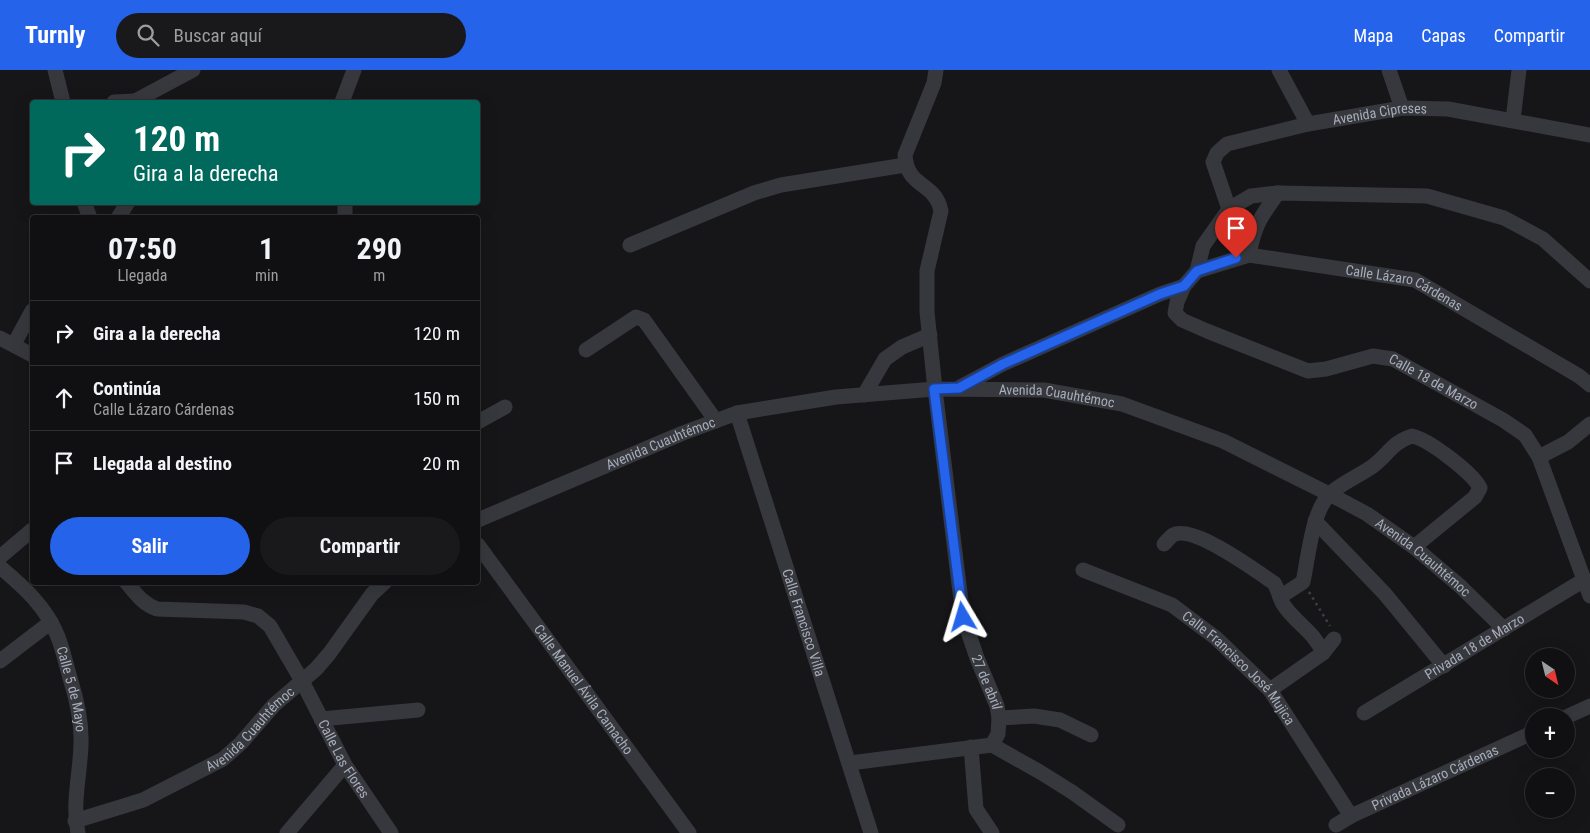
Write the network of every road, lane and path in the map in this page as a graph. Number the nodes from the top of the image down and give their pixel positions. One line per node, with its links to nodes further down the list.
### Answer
1 (55, 70): 8 (street)
2 (193, 70): 9 (street)
3 (354, 70): 10 (street)
4 (936, 70): 15 (street)
5 (1280, 70): 13 (street)
6 (1389, 70): 11 (street)
7 (1519, 70): 12 (street)
8 (62, 100)
9 (139, 100)
10 (343, 100)
11 (1402, 108): 12 (street, Avenida Cipreses); 13 (street, Avenida Cipreses)
12 (1513, 120): 14 (street, Avenida Cipreses)
13 (1308, 124): 17 (street, Avenida Cipreses)
14 (1590, 135)
15 (905, 165): 18 (street); 24 (street, 27 de abril)
16 (1278, 193): 17 (street); 19 (street); 21 (street)
17 (1229, 209): 20 (street)
18 (630, 245)
19 (1249, 255): 20 (street, Calle Lázaro Cárdenas); 28 (street, Calle Lázaro Cárdenas)
20 (1197, 271): 22 (street)
21 (1590, 281)
22 (1184, 286): 29 (street); 37 (street, Calle 18 de Marzo)
23 (30, 312): 25 (street)
24 (930, 335): 30 (street, 27 de abril); 31 (street)
25 (7, 341): 27 (street)
26 (586, 350): 35 (street)
27 (30, 354)
28 (1590, 385)
29 (959, 388): 30 (street, Avenida Cuauhtémoc); 38 (street, Avenida Cuauhtémoc)
30 (934, 389): 31 (street, Avenida Cuauhtémoc); 67 (street, 27 de abril)
31 (864, 395): 33 (street, Avenida Cuauhtémoc)
32 (505, 407): 34 (street)
33 (737, 413): 35 (street, Avenida Cuauhtémoc); 72 (street, Calle Francisco Villa)
34 (480, 421)
35 (716, 421): 39 (street, Avenida Cuauhtémoc)
36 (1590, 424): 37 (street)
37 (1538, 458): 48 (street, Calle 18 de Marzo)
38 (1329, 494): 40 (street); 43 (street, Avenida Cuauhtémoc); 43 (street)
39 (480, 519)
40 (1315, 522): 49 (street); 59 (street)
41 (30, 532): 45 (street)
42 (1164, 544): 53 (street)
43 (1414, 547): 55 (street, Avenida Cuauhtémoc)
44 (480, 548): 80 (street, Calle Manuel Ávila Camacho)
45 (0, 557)
46 (0, 568): 54 (street, Calle 5 de Mayo)
47 (1084, 570): 61 (street, Calle Francisco José Mujica)
48 (1584, 580): 52 (street, Calle 18 de Marzo); 55 (street, Privada 18 de Marzo)
49 (1303, 582): 53 (street); 56 (path)
50 (129, 585): 60 (street, Calle Las Flores)
51 (382, 585): 60 (street, Avenida Cuauhtémoc)
52 (1590, 596)
53 (1280, 598): 57 (street)
54 (51, 622): 58 (street); 77 (street, Calle 5 de Mayo)
55 (1504, 629): 59 (street, Privada 18 de Marzo)
56 (1334, 639): 57 (street)
57 (1323, 653): 61 (street)
58 (0, 661)
59 (1444, 666): 65 (street, Privada 18 de Marzo)
60 (302, 681): 66 (street, Calle Las Flores); 77 (street, Avenida Cuauhtémoc)
61 (1270, 690): 74 (street, Calle Francisco José Mujica)
62 (1590, 706): 64 (street)
63 (418, 710): 66 (street)
64 (1575, 713)
65 (1364, 714)
66 (321, 718): 73 (street, Calle Las Flores)
67 (999, 718): 68 (street); 70 (street, 27 de abril)
68 (1091, 736)
69 (1525, 736): 74 (street, Privada Lázaro Cárdenas)
70 (992, 745): 71 (street); 76 (street)
71 (971, 747): 72 (street); 82 (street)
72 (850, 764): 81 (street, Calle Francisco Villa)
73 (345, 765): 78 (street); 79 (street, Calle Las Flores)
74 (1351, 816): 75 (street, Privada Lázaro Cárdenas)
75 (1336, 824)
76 (1118, 825)
77 (76, 827)
78 (287, 833)
79 (391, 833)
80 (689, 833)
81 (871, 833)
82 (992, 833)

